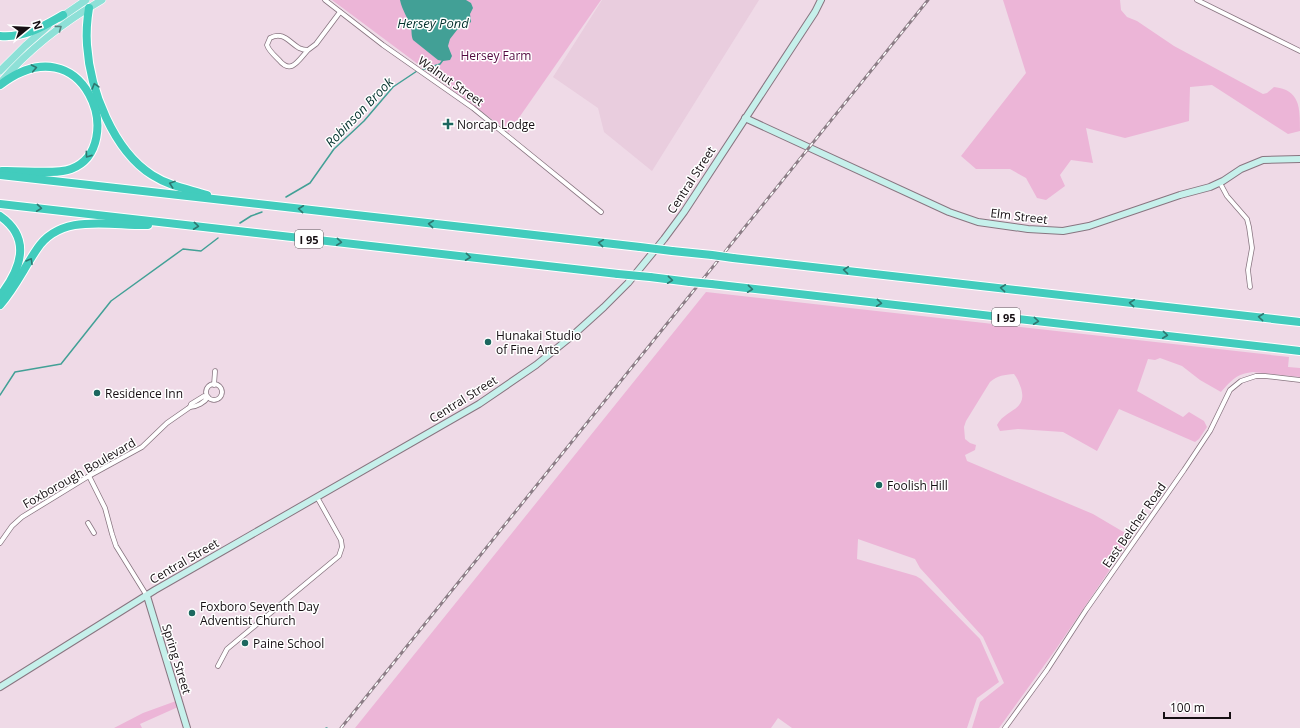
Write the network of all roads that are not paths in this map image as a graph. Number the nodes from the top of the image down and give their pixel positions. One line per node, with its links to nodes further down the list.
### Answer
1 (102, 0): 5 (main road)
2 (325, 0): 6 (street, Walnut Street)
3 (821, 0): 13 (main road, Central Street)
4 (1197, 0): 10 (street)
5 (87, 4): 7 (main road); 12 (main road, one-way to 5); 18 (highway, one-way to 5)
6 (340, 12): 9 (street); 20 (street, Walnut Street)
7 (63, 15): 8 (highway); 11 (main road)
8 (0, 36)
9 (308, 50): 9 (street)
10 (1300, 51)
11 (0, 70)
12 (0, 84): 15 (highway, one-way to 15)
13 (745, 118): 17 (main road, Elm Street); 33 (main road, Central Street)
14 (1300, 159): 17 (main road, Elm Street)
15 (0, 171)
16 (0, 175): 18 (highway, I 95)
17 (1220, 183): 23 (street)
18 (222, 200): 26 (highway, I 95, one-way to 18, bridge)
19 (0, 204): 22 (highway, I 95, one-way to 22)
20 (601, 212)
21 (0, 216): 24 (highway)
22 (180, 224): 25 (highway, one-way to 22); 27 (highway, I 95, one-way to 27, bridge)
23 (1250, 288)
24 (0, 296)
25 (0, 305)
26 (1300, 322)
27 (1300, 351)
28 (215, 371): 30 (street)
29 (1300, 380): 41 (street, East Belcher Road)
30 (214, 385): 31 (street); 31 (street, Foxborough Boulevard)
31 (207, 397): 32 (street, Foxborough Boulevard)
32 (89, 476): 36 (street, Foxborough Boulevard); 37 (street)
33 (317, 497): 37 (main road, Central Street); 38 (street)
34 (88, 523): 35 (street)
35 (94, 533)
36 (0, 543)
37 (147, 596): 39 (main road, Central Street); 40 (main road, Spring Street)
38 (218, 666)
39 (0, 687)
40 (187, 728)
41 (1005, 728)

